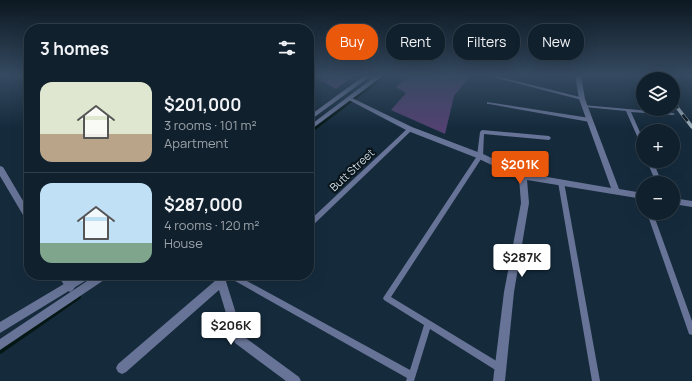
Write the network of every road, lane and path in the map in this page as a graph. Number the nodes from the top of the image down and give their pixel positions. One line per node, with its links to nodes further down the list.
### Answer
1 (345, 93): 5 (street)
2 (358, 93): 7 (street)
3 (560, 93): 6 (lane)
4 (581, 93): 6 (street)
5 (342, 95): 7 (street); 12 (street)
6 (582, 98): 9 (street)
7 (350, 99): 14 (street); 16 (street)
8 (488, 103): 13 (lane)
9 (585, 106): 10 (lane); 13 (street)
10 (628, 110): 11 (lane); 15 (lane)
11 (636, 111)
12 (314, 116)
13 (590, 120): 22 (street)
14 (314, 125)
15 (636, 129)
16 (410, 130): 18 (street); 27 (lane, Butt Street)
17 (549, 138): 18 (lane)
18 (480, 156): 20 (street); 36 (lane)
19 (0, 168): 26 (street)
20 (523, 176): 21 (street); 41 (street)
21 (561, 182): 22 (street); 45 (lane)
22 (616, 191): 23 (street)
23 (636, 195)
24 (680, 202): 25 (street)
25 (692, 204)
26 (24, 209)
27 (314, 219)
28 (652, 220): 38 (lane)
29 (66, 280): 35 (street)
30 (80, 280): 35 (street)
31 (97, 280): 39 (street)
32 (222, 280): 40 (street)
33 (226, 280): 43 (street)
34 (230, 280): 42 (lane)
35 (70, 287): 37 (street)
36 (428, 324): 41 (lane); 42 (lane)
37 (0, 328)
38 (692, 331)
39 (0, 345)
40 (122, 368)
41 (501, 369): 44 (street)
42 (411, 379)
43 (295, 381)
44 (500, 381)
45 (596, 381)

